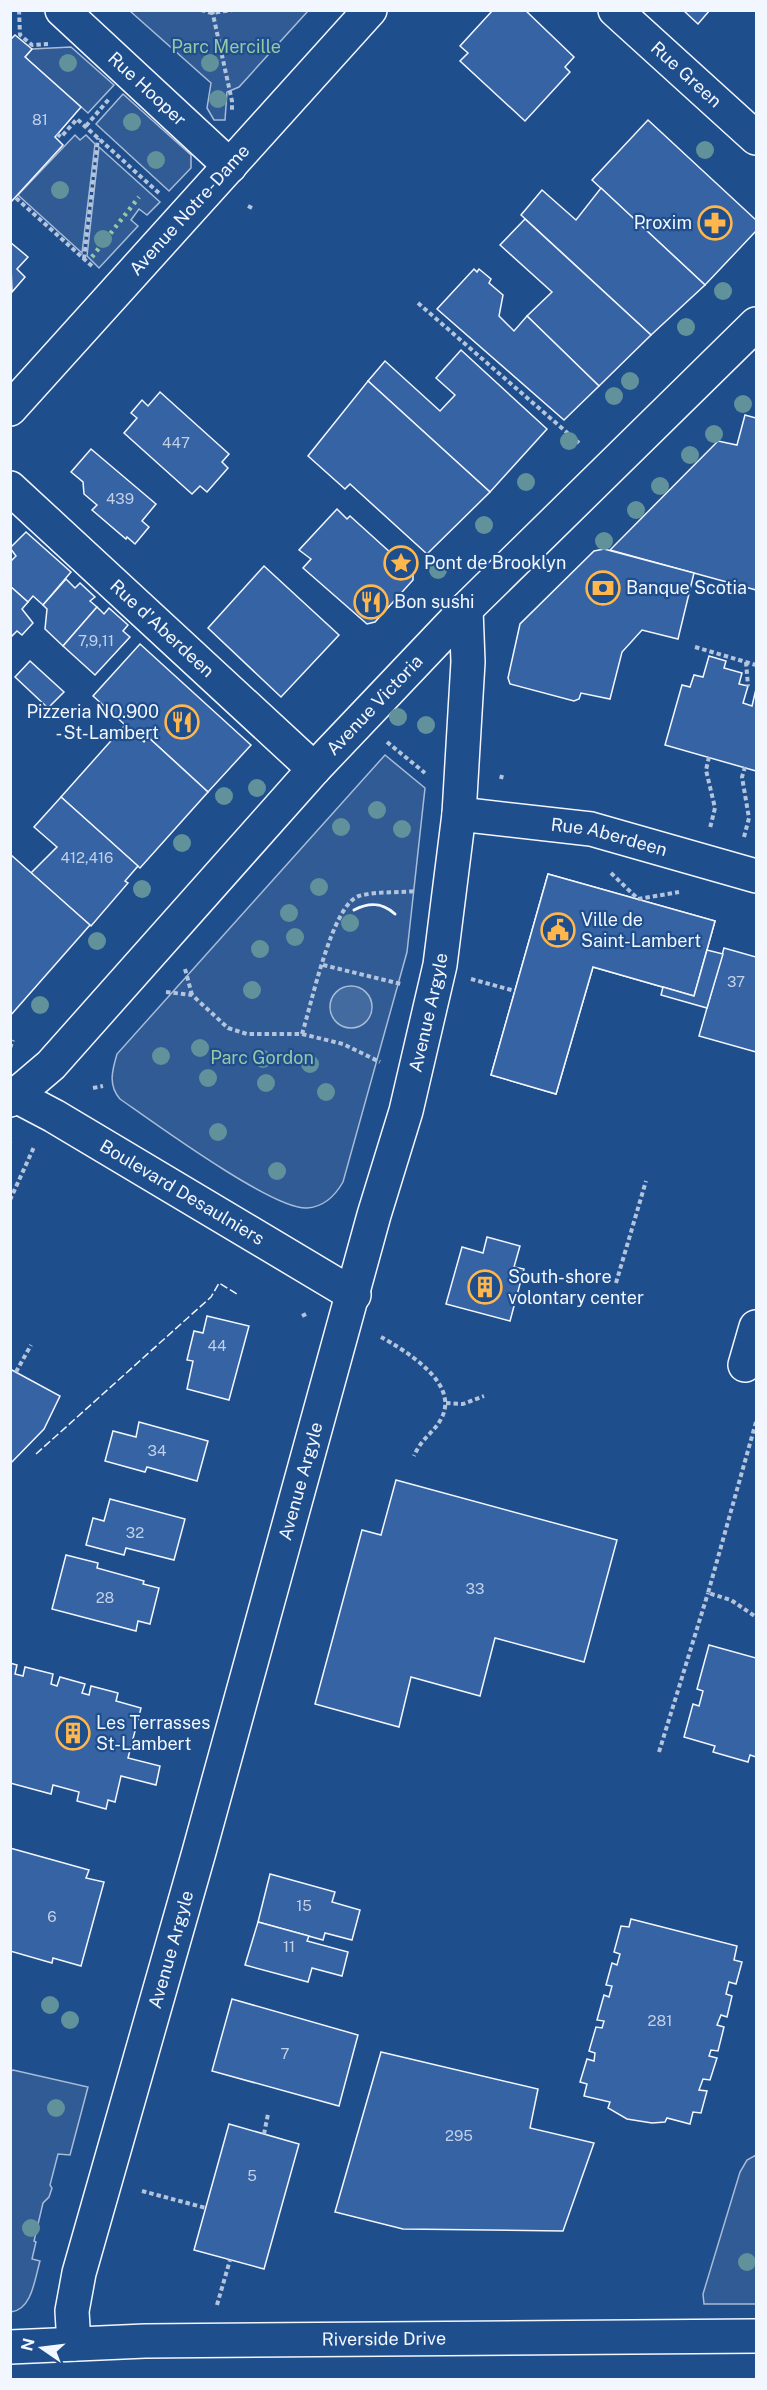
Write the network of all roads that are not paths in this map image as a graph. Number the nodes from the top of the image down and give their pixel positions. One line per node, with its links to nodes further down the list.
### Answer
1 (62, 10): 5 (street, Rue Hooper)
2 (370, 10): 5 (street, Avenue Notre-Dame)
3 (615, 10): 4 (street, Rue Green)
4 (756, 138)
5 (230, 166): 7 (street, Avenue Notre-Dame)
6 (756, 324): 9 (street, Avenue Victoria)
7 (10, 409)
8 (10, 488): 10 (street, Rue d'Aberdeen)
9 (466, 609): 10 (street, Avenue Victoria); 11 (street, Avenue Argyle)
10 (314, 769): 13 (street, Avenue Victoria)
11 (459, 814): 12 (street, Rue Aberdeen); 14 (street, Avenue Argyle)
12 (756, 876)
13 (12, 1096): 14 (street, Boulevard Desaulniers)
14 (354, 1295): 18 (street, Avenue Argyle)
15 (756, 1327): 16 (street)
16 (745, 1365)
17 (756, 2336): 18 (street, Riverside Drive)
18 (74, 2344): 19 (street, Riverside Drive)
19 (10, 2347)

